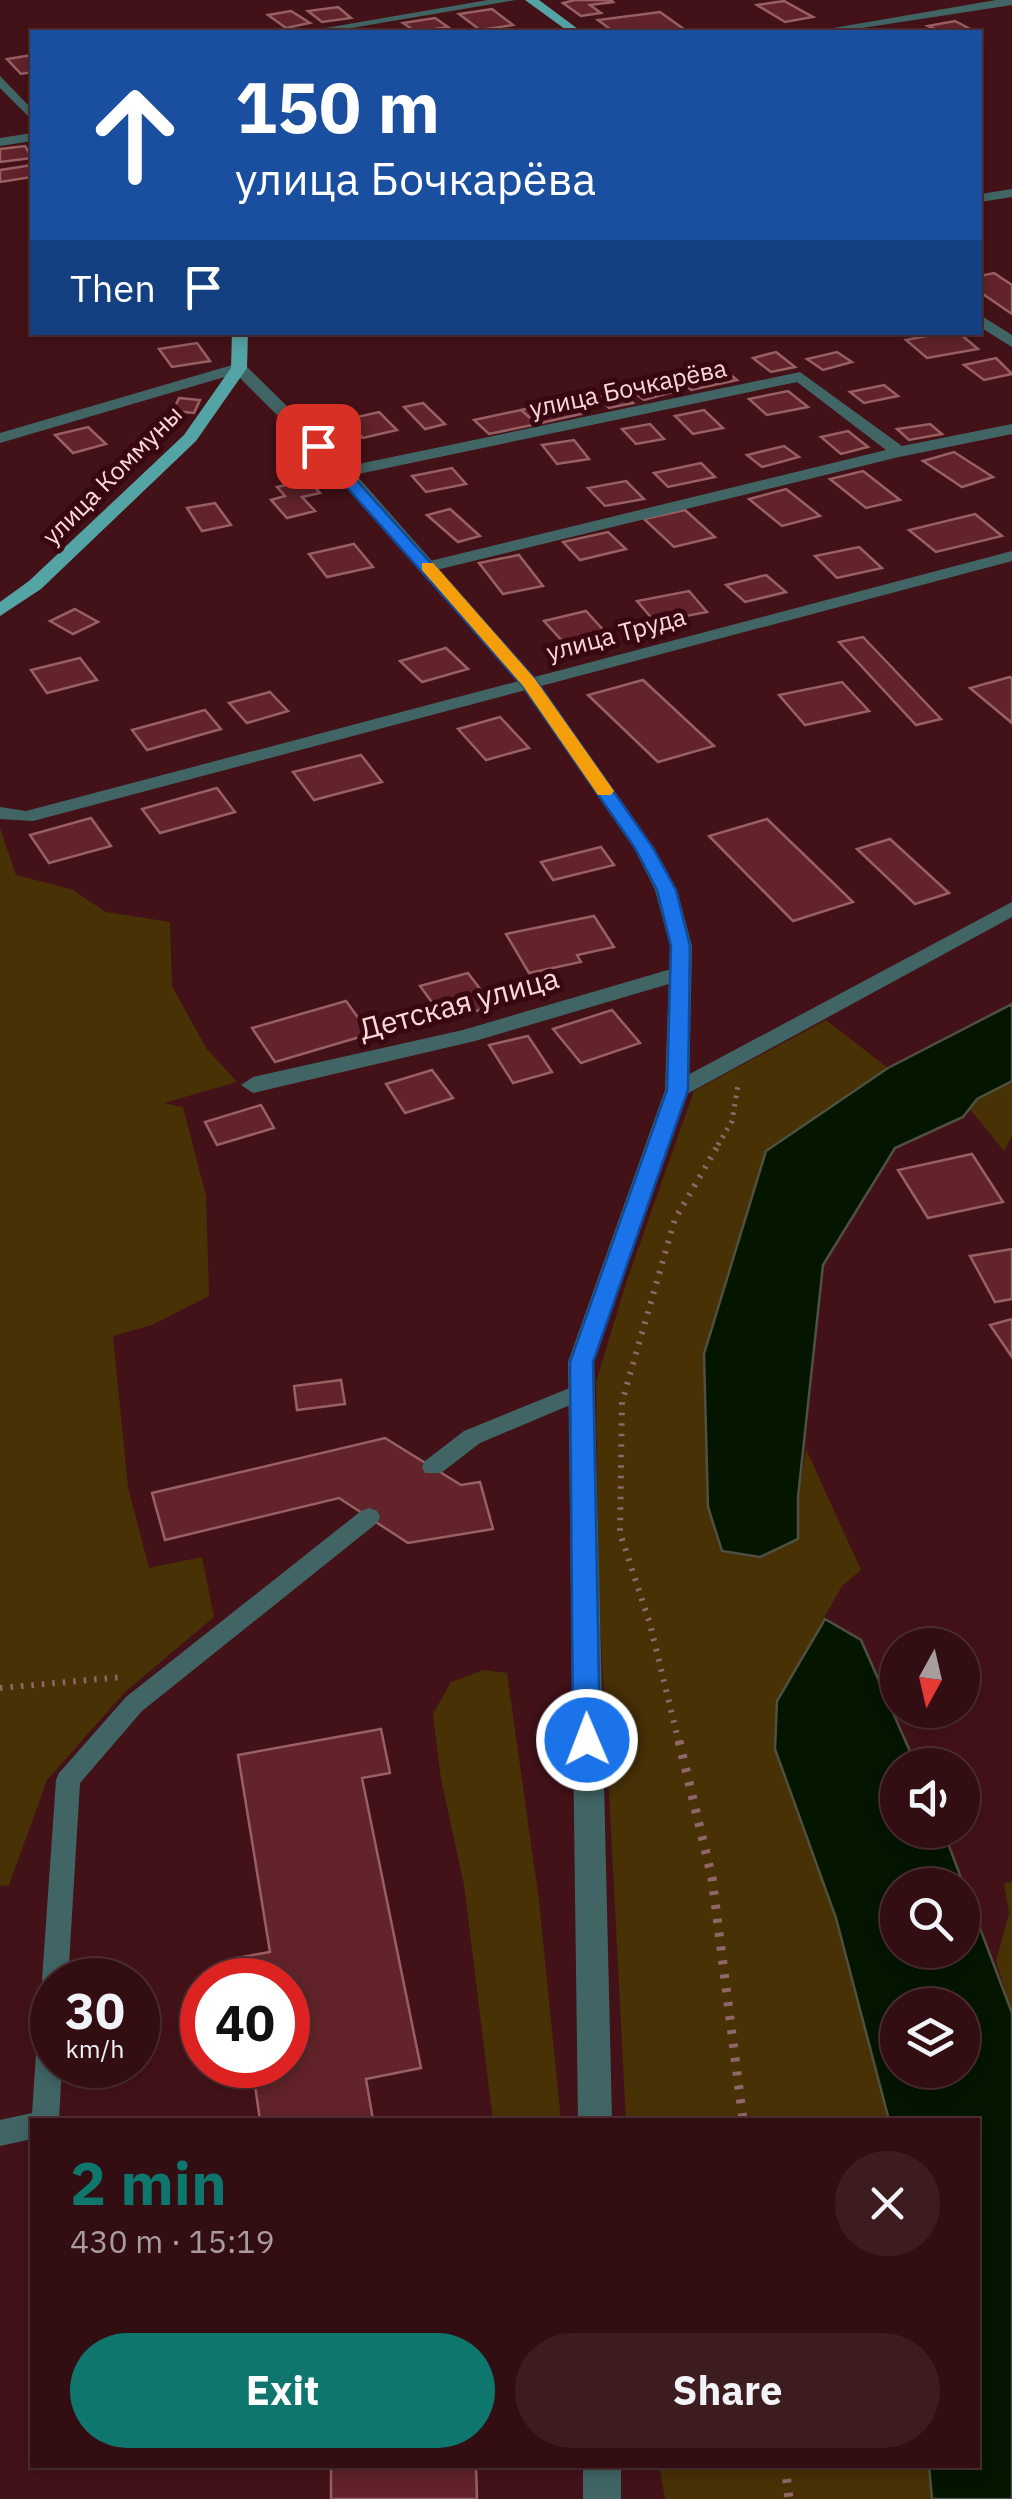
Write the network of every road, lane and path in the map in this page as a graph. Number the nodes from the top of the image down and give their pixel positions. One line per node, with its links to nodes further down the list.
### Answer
1 (510, 0): 4 (street)
2 (531, 0): 5 (main road)
3 (1012, 0): 6 (street)
4 (321, 30)
5 (573, 30)
6 (828, 30)
7 (7, 82): 8 (street)
8 (30, 113)
9 (30, 138): 10 (street)
10 (0, 142)
11 (1012, 193): 12 (street)
12 (982, 198)
13 (982, 321): 15 (street)
14 (240, 335): 16 (main road)
15 (1012, 342)
16 (239, 368): 18 (street, улица Коммуны); 20 (street); 23 (main road, улица Коммуны)
17 (1012, 429): 19 (street)
18 (0, 438)
19 (899, 452): 20 (street, улица Бочкарёва); 22 (street)
20 (344, 472): 22 (street)
21 (1012, 556): 24 (street, улица Труда)
22 (428, 566): 24 (street)
23 (0, 611)
24 (529, 682): 25 (street, улица Труда); 27 (street)
25 (0, 813)
26 (1012, 908): 28 (street)
27 (678, 974): 29 (street, Детская улица); 30 (street)
28 (743, 1054): 30 (street); 40 (path)
29 (253, 1085)
30 (678, 1090): 31 (street)
31 (582, 1391): 32 (lane); 39 (street)
32 (433, 1468)
33 (369, 1518): 34 (lane)
34 (174, 1672): 35 (path); 36 (lane)
35 (0, 1688)
36 (56, 1958)
37 (47, 2088): 38 (lane)
38 (45, 2118)
39 (594, 2118)
40 (744, 2118)
41 (30, 2126): 42 (lane)
42 (0, 2133)
43 (602, 2468): 45 (street)
44 (785, 2468): 46 (path)
45 (602, 2499)
46 (789, 2499)

